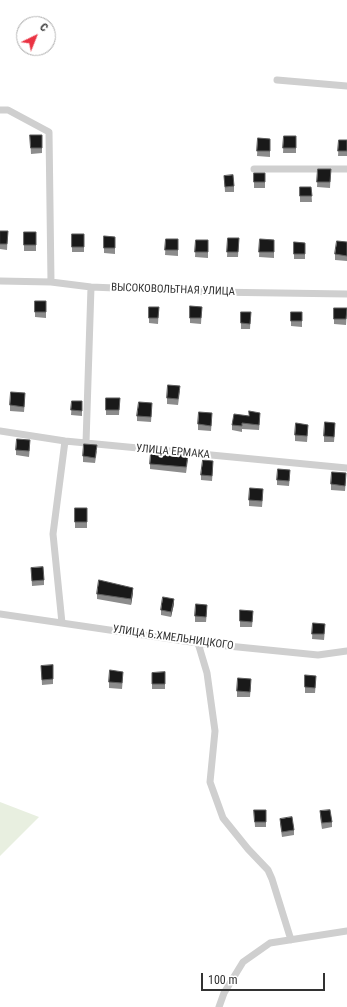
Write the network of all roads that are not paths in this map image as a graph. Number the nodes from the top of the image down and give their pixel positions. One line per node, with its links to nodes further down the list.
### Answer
1 (277, 80): 2 (street)
2 (347, 86)
3 (0, 110): 7 (street)
4 (254, 169): 5 (street)
5 (347, 169)
6 (0, 281): 7 (street, ВЫСОКОВОЛЬТНАЯ УЛИЦА)
7 (51, 282): 8 (street, ВЫСОКОВОЛЬТНАЯ УЛИЦА)
8 (91, 287): 9 (street, ВЫСОКОВОЛЬТНАЯ УЛИЦА); 12 (street)
9 (347, 294)
10 (0, 431): 11 (street, УЛИЦА ЕРМАКА)
11 (64, 441): 12 (street, УЛИЦА ЕРМАКА); 15 (street)
12 (86, 443): 13 (street, УЛИЦА ЕРМАКА)
13 (347, 468)
14 (0, 614): 15 (street, УЛИЦА Б.ХМЕЛЬНИЦКОГО)
15 (62, 623): 16 (street, УЛИЦА Б.ХМЕЛЬНИЦКОГО)
16 (198, 643): 17 (street, УЛИЦА Б.ХМЕЛЬНИЦКОГО); 19 (street)
17 (347, 651)
18 (347, 931): 19 (street)
19 (291, 940): 20 (street)
20 (219, 1007)

